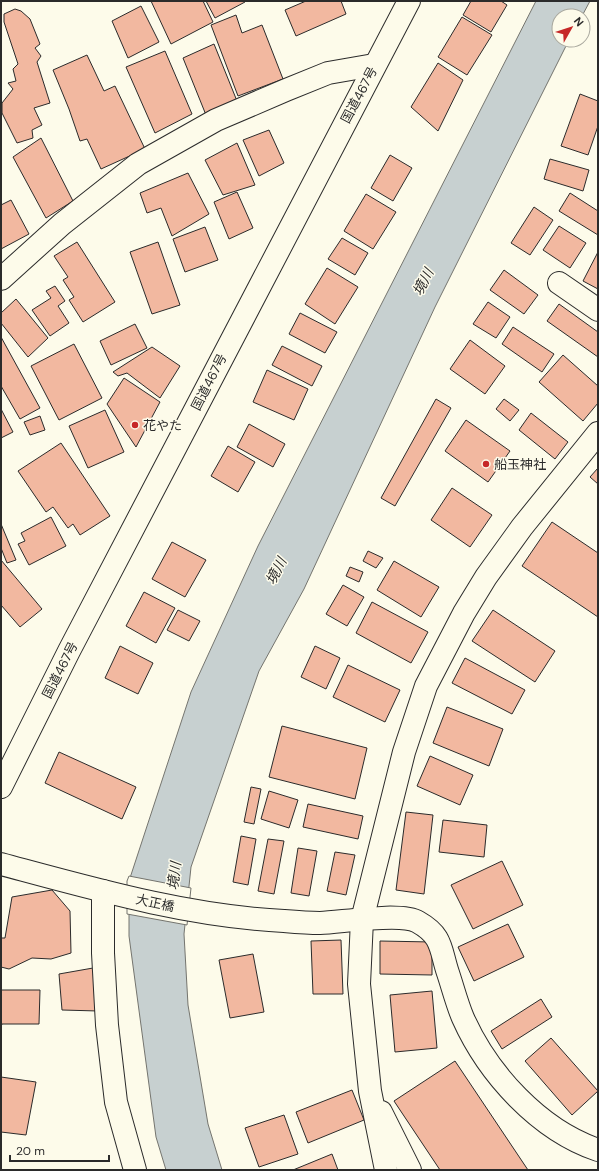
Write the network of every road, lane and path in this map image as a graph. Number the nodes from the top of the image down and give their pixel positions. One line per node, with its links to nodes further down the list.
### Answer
1 (409, 1): 2 (main road, 国道467号)
2 (374, 65): 3 (main road); 7 (main road, 国道467号)
3 (1, 279)
4 (559, 283): 5 (main road)
5 (598, 310)
6 (598, 433): 10 (main road)
7 (1, 786)
8 (1, 864): 9 (main road, 大正橋)
9 (103, 891): 10 (main road, 大正橋); 13 (main road)
10 (362, 920): 11 (main road); 12 (main road, 大正橋)
11 (370, 1091): 14 (main road); 15 (main road)
12 (598, 1150)
13 (134, 1170)
14 (386, 1170)
15 (410, 1170)

